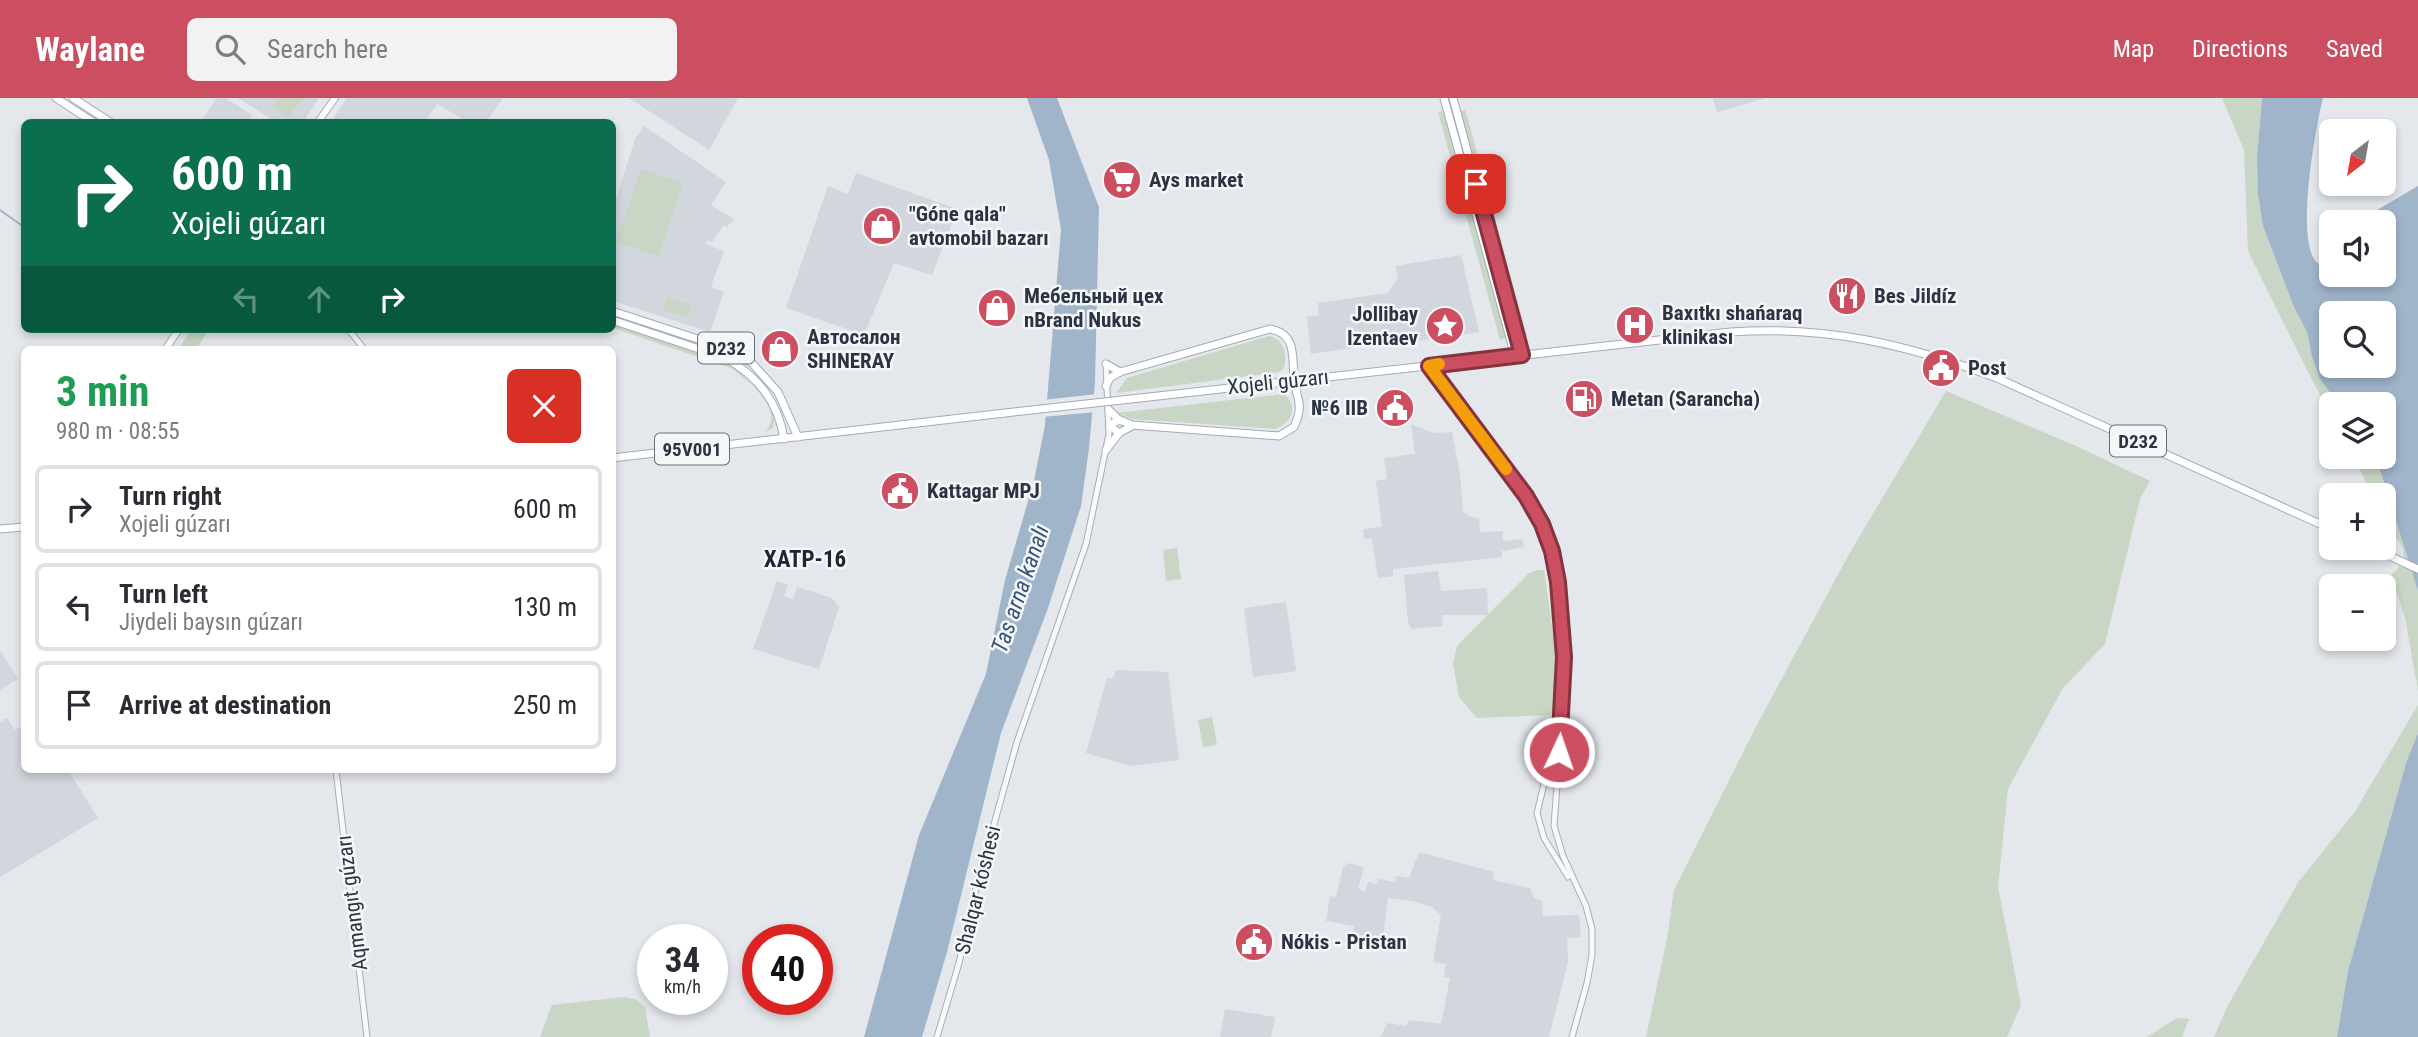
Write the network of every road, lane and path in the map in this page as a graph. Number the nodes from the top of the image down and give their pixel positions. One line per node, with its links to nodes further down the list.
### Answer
1 (56, 98): 6 (main road)
2 (73, 98): 7 (main road)
3 (335, 98): 8 (main road)
4 (1444, 98): 11 (main road)
5 (1453, 98): 11 (main road)
6 (88, 119)
7 (105, 119)
8 (320, 119)
9 (616, 312): 19 (main road, D232)
10 (616, 321): 22 (main road, D232)
11 (1519, 356): 13 (main road, Xojeli gúzarı / D232); 28 (main road, Xojeli gúzarı / D232)
12 (1106, 364): 14 (main road); 16 (street, Shalqar kóshesi)
13 (1429, 366): 15 (main road, Xojeli gúzarı / D232); 33 (street)
14 (1120, 372): 15 (main road); 16 (main road)
15 (1294, 380): 20 (main road); 24 (main road, Xojeli gúzarı / D232, bridge)
16 (1106, 386): 17 (street, Shalqar kóshesi)
17 (1109, 410): 18 (main road); 21 (street, Shalqar kóshesi)
18 (1121, 421): 20 (main road); 21 (main road)
19 (792, 423): 22 (main road); 24 (main road, D232)
20 (1132, 425): 23 (main road)
21 (1110, 426): 23 (main road); 26 (street, Shalqar kóshesi)
22 (782, 427): 25 (main road, D232)
23 (1119, 433): 26 (main road)
24 (798, 437): 25 (main road, Xojeli gúzarı / D232)
25 (784, 439): 27 (main road, Xojeli gúzarı / 95V001)
26 (1106, 450): 37 (street, Shalqar kóshesi)
27 (616, 458)
28 (2319, 524)
29 (21, 527): 30 (main road)
30 (0, 529)
31 (2396, 559): 32 (main road)
32 (2418, 569)
33 (1560, 720): 35 (street); 35 (street)
34 (336, 773): 36 (street, Aqmangıt gúzarı)
35 (1575, 886): 38 (street)
36 (367, 1037)
37 (937, 1037)
38 (1572, 1037)

